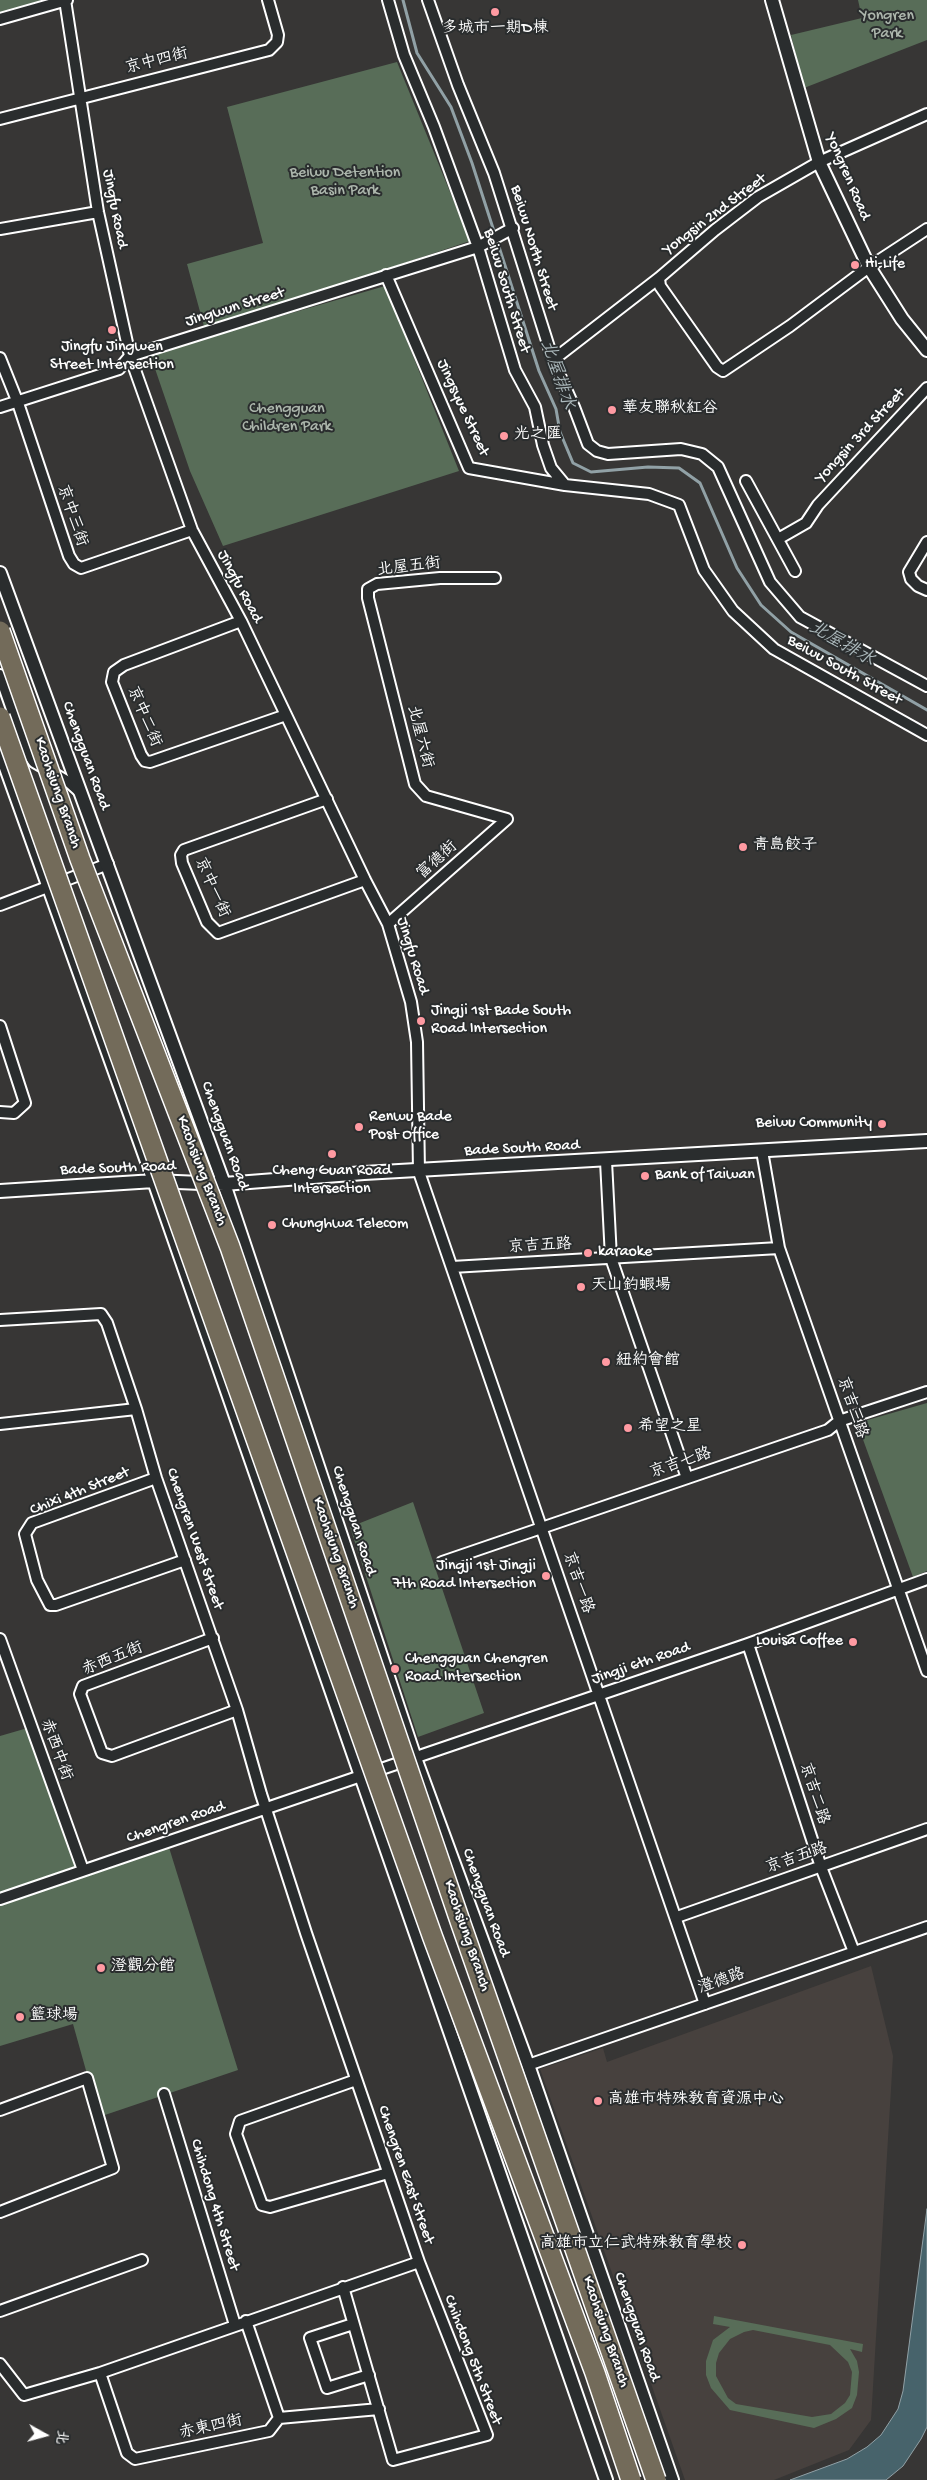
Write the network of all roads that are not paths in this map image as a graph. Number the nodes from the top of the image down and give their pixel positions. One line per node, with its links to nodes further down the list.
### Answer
1 (66, 0): 6 (street); 7 (street, Jingfu Road)
2 (268, 0): 7 (street, 京中四街)
3 (388, 0): 15 (street, Beiwu South Street)
4 (428, 0): 14 (street, Beiwu North Street)
5 (772, 0): 10 (street, Yongren Road)
6 (0, 19)
7 (79, 97): 9 (street, 京中四街); 11 (street, Jingfu Road)
8 (927, 114): 10 (street, Yongsin 2nd Street)
9 (0, 119)
10 (819, 162): 16 (street, Yongren Road); 18 (street, Yongsin 2nd Street)
11 (98, 212): 12 (street); 20 (street, Jingfu Road)
12 (0, 229)
13 (927, 229): 16 (street)
14 (508, 231): 15 (street, Jingwun Street); 22 (street, Beiwu North Street)
15 (481, 245): 17 (street, Jingwun Street); 27 (street, Beiwu South Street)
16 (869, 267): 18 (street, Yongsin 2nd Street); 19 (street, Yongren Road)
17 (386, 275): 20 (street, Jingwun Street); 27 (street, Jingsyue Street)
18 (660, 278): 22 (street, Yongsin 2nd Street)
19 (927, 350)
20 (130, 356): 24 (street, Jingwun Street); 28 (street, Jingfu Road)
21 (0, 358): 24 (street, 京中三街)
22 (553, 360): 38 (street, Beiwu North Street)
23 (927, 388): 29 (street, Yongsin 3rd Street)
24 (18, 402): 25 (street, Jingwun Street); 28 (street, 京中三街)
25 (0, 407)
26 (746, 481): 29 (street)
27 (565, 485): 42 (street, Beiwu South Street)
28 (192, 530): 35 (street, Jingfu Road)
29 (778, 538): 31 (street)
30 (927, 542): 34 (street)
31 (795, 571)
32 (0, 573): 44 (street, Chengguan Road)
33 (495, 578): 39 (street, 北屋五街)
34 (927, 590)
35 (241, 621): 40 (street, Jingfu Road); 40 (street, 京中二街)
36 (0, 631): 113 (highway, Kaohsiung Branch, bridge)
37 (0, 674): 44 (street)
38 (927, 686)
39 (390, 688): 46 (street, 北屋六街)
40 (286, 715): 45 (street, Jingfu Road)
41 (0, 716): 112 (highway, Kaohsiung Branch, bridge)
42 (927, 735)
43 (0, 751): 49 (street)
44 (82, 795): 47 (street, Chengguan Road)
45 (327, 799): 48 (street, Jingfu Road); 48 (street, 京中一街)
46 (507, 819): 51 (street, 富德街)
47 (108, 864): 49 (street); 59 (street, Chengguan Road)
48 (364, 880): 51 (street, Jingfu Road)
49 (48, 886): 50 (street); 58 (street)
50 (0, 905)
51 (388, 924): 57 (street, Jingfu Road)
52 (0, 1026): 53 (street)
53 (0, 1112)
54 (927, 1141): 55 (street, Bade South Road)
55 (762, 1151): 56 (street, Bade South Road); 61 (street, 京吉三路)
56 (606, 1161): 57 (street, Bade South Road); 62 (street)
57 (419, 1172): 59 (street, Bade South Road); 63 (street, 京吉一路)
58 (154, 1181): 59 (street, Bade South Road); 60 (street, Bade South Road); 83 (street)
59 (224, 1184): 82 (street, Chengguan Road)
60 (0, 1191)
61 (779, 1248): 62 (street, 京吉五路); 67 (street, 京吉三路)
62 (611, 1258): 63 (street, 京吉五路); 70 (street)
63 (452, 1267): 71 (street, 京吉一路)
64 (0, 1320): 66 (street, Chengren West Street)
65 (927, 1392): 67 (street, 京吉七路)
66 (136, 1409): 68 (street); 69 (street, Chengren West Street)
67 (839, 1421): 70 (street, 京吉七路); 75 (street, 京吉三路)
68 (0, 1424)
69 (156, 1478): 72 (street, Chengren West Street); 72 (street, Chixi 4th Street)
70 (687, 1478): 71 (street, 京吉七路)
71 (542, 1527): 73 (street, 京吉七路); 80 (street, 京吉一路)
72 (185, 1560): 76 (street, Chengren West Street)
73 (442, 1562)
74 (927, 1579): 75 (street, Jingji 6th Road)
75 (898, 1589): 78 (street, Jingji 6th Road); 79 (street, 京吉三路)
76 (213, 1638): 81 (street, Chengren West Street); 81 (street, 赤西五街)
77 (0, 1639): 87 (street, 赤西中街)
78 (748, 1644): 80 (street, Jingji 6th Road); 86 (street, 京吉二路)
79 (927, 1671)
80 (599, 1694): 82 (street, Jingji 6th Road); 89 (street, 京吉一路)
81 (238, 1710): 84 (street, Chengren West Street)
82 (415, 1758): 83 (street, Jingji 6th Road); 93 (street, Chengguan Road)
83 (363, 1776): 84 (street, Chengren Road); 111 (street)
84 (267, 1808): 87 (street, Chengren Road); 94 (street, Chengren East Street)
85 (927, 1829): 86 (street, 京吉五路)
86 (821, 1867): 89 (street, 京吉五路); 91 (street, 京吉二路)
87 (83, 1870): 88 (street, Chengren Road)
88 (0, 1899)
89 (676, 1917): 92 (street, 京吉一路)
90 (927, 1927): 91 (street, 澄德路)
91 (854, 1952): 92 (street, 澄德路)
92 (705, 2004): 93 (street, 澄德路)
93 (528, 2065): 114 (street, Chengguan Road)
94 (356, 2080): 97 (street, Chengren East Street); 97 (street)
95 (164, 2094): 105 (street, Chihdong 4th Street)
96 (0, 2110): 98 (street)
97 (388, 2173): 100 (street, Chengren East Street)
98 (0, 2212)
99 (142, 2260): 102 (street)
100 (419, 2262): 101 (street, Chengren East Street); 109 (street, Chihdong 5th Street)
101 (342, 2287): 103 (street, Chengren East Street); 104 (street, Chihdong 5th Street)
102 (0, 2312)
103 (246, 2321): 105 (street, Chengren East Street); 110 (street)
104 (353, 2324): 108 (street, Chihdong 5th Street); 108 (street)
105 (236, 2325): 107 (street, Chengren East Street)
106 (0, 2364): 107 (street, Chengren East Street)
107 (100, 2373): 110 (street, 赤東四街)
108 (368, 2375): 109 (street, Chihdong 5th Street)
109 (379, 2409): 110 (street)
110 (280, 2418)
111 (606, 2480)
112 (630, 2480)
113 (656, 2480)
114 (672, 2480)

